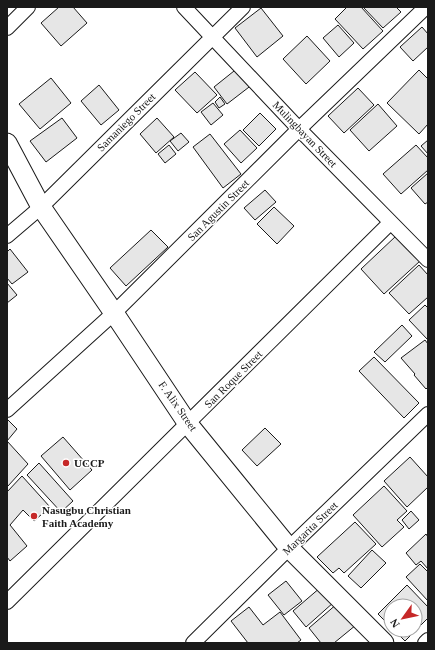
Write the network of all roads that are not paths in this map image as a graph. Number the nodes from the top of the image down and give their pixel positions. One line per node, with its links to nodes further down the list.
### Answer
1 (28, 7): 5 (street)
2 (184, 7): 6 (street, Mulingbayan Street)
3 (243, 7): 6 (street, Samaniego Street)
4 (426, 7): 7 (street, San Agustin Street)
5 (7, 28)
6 (212, 37): 7 (street, Mulingbayan Street); 9 (street, Samaniego Street)
7 (299, 129): 10 (street, Mulingbayan Street); 13 (street, San Agustin Street)
8 (7, 143): 9 (main road, F. Alix Street)
9 (41, 207): 11 (street, Samaniego Street); 13 (main road, F. Alix Street)
10 (390, 223): 12 (street, Mulingbayan Street); 16 (street, San Roque Street)
11 (7, 236)
12 (428, 260)
13 (114, 313): 14 (street, San Agustin Street); 16 (main road, F. Alix Street)
14 (7, 410)
15 (428, 414): 17 (street, Margarita Street)
16 (188, 424): 17 (main road, F. Alix Street); 18 (street, San Roque Street)
17 (289, 548): 20 (street, Margarita Street); 21 (main road, F. Alix Street)
18 (7, 602)
19 (428, 640): 22 (street)
20 (193, 643)
21 (384, 643)
22 (425, 643)

